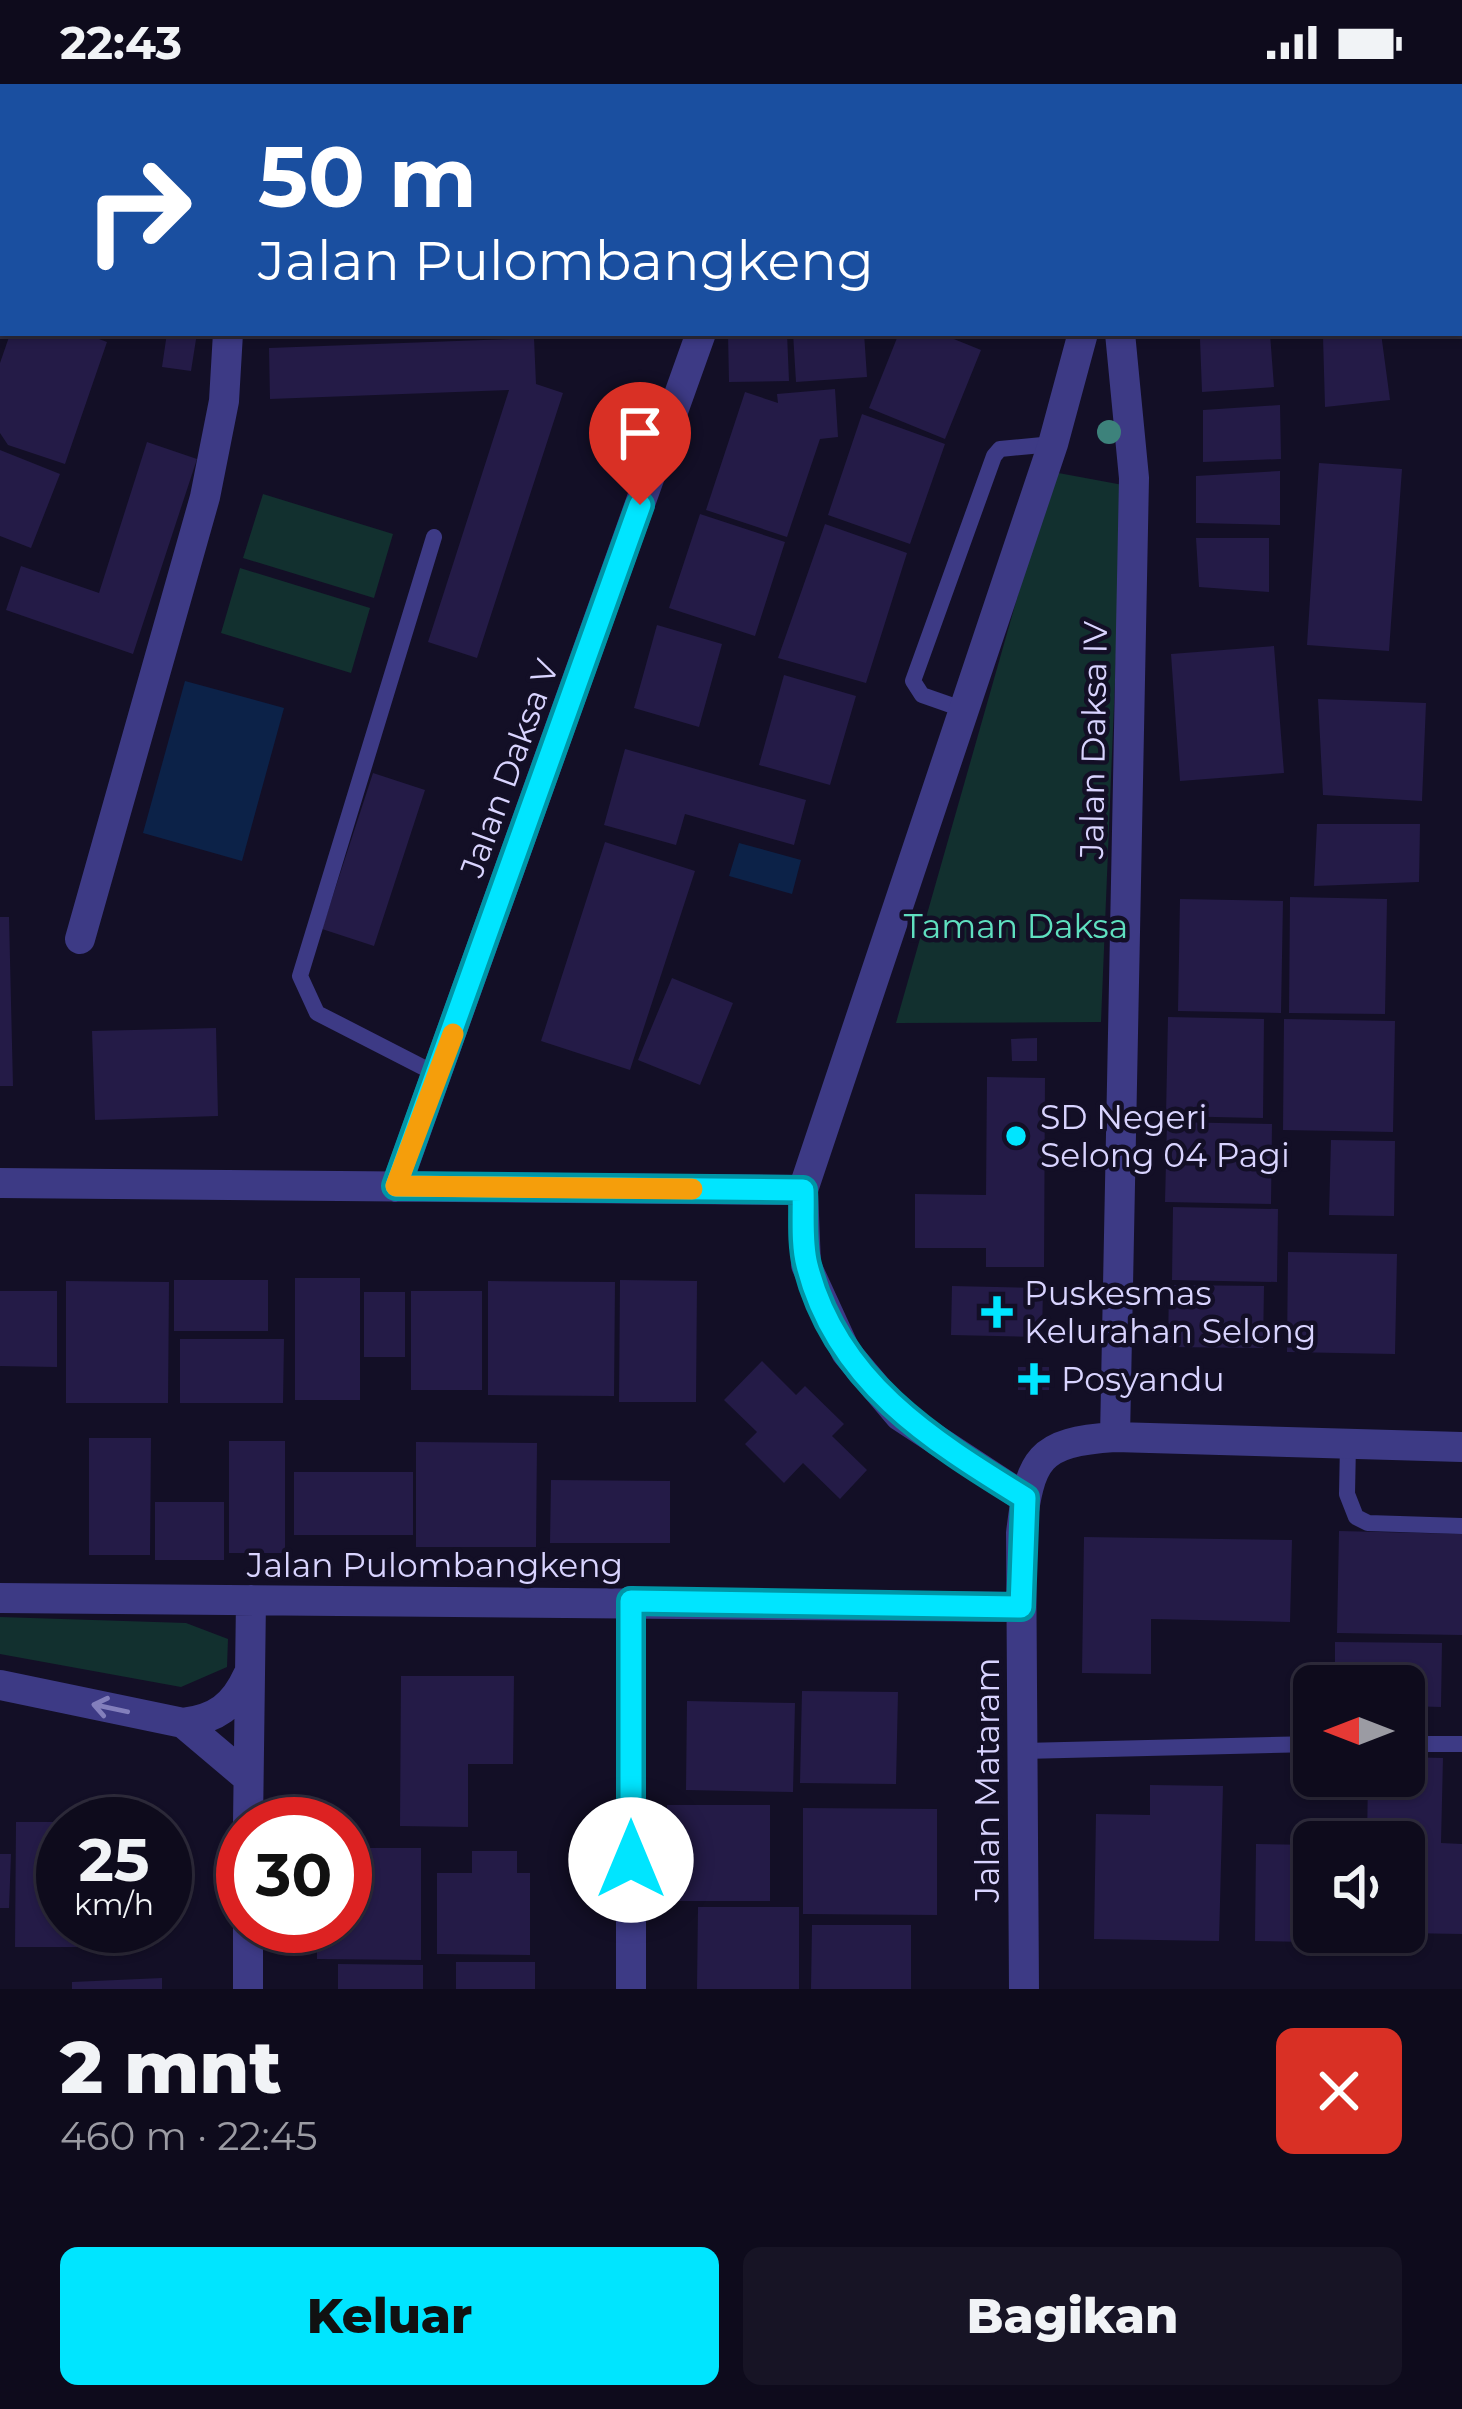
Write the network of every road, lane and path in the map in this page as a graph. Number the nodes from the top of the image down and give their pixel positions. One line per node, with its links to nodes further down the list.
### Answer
1 (228, 336): 10 (street)
2 (687, 336): 6 (street, Jalan Daksa V)
3 (700, 336): 6 (street, Jalan Daksa V)
4 (1082, 336): 7 (street)
5 (1120, 336): 15 (street, Jalan Daksa IV)
6 (687, 373): 11 (street, Jalan Daksa V)
7 (1052, 443): 9 (street); 9 (lane)
8 (434, 537): 11 (lane)
9 (962, 709): 14 (street)
10 (80, 939)
11 (438, 1075): 13 (street, Jalan Daksa V)
12 (0, 1183): 13 (street)
13 (396, 1186): 14 (street)
14 (803, 1190): 18 (street)
15 (1115, 1437): 16 (street); 18 (street)
16 (1348, 1444): 17 (street); 19 (lane)
17 (1462, 1447)
18 (1025, 1498): 24 (street, Jalan Mataram)
19 (1462, 1526)
20 (0, 1598): 22 (street, Jalan Pulombangkeng)
21 (251, 1600): 22 (street, Jalan Pulombangkeng); 23 (street, Jalan Pulombangkeng); 25 (street)
22 (208, 1601): 25 (street, Jalan Pulombangkeng)
23 (631, 1601): 24 (street, Jalan Pulombangkeng); 36 (street)
24 (1021, 1607): 31 (street, Jalan Mataram)
25 (249, 1672): 27 (street); 32 (street)
26 (0, 1685): 27 (street, one-way to 26)
27 (183, 1724): 32 (street)
28 (1425, 1744): 29 (lane)
29 (1462, 1744)
30 (1293, 1745): 31 (lane)
31 (1023, 1751): 37 (street, Jalan Mataram)
32 (248, 1778): 33 (street)
33 (248, 1797)
34 (248, 1953): 35 (street)
35 (248, 1989)
36 (631, 1989)
37 (1024, 1989)

